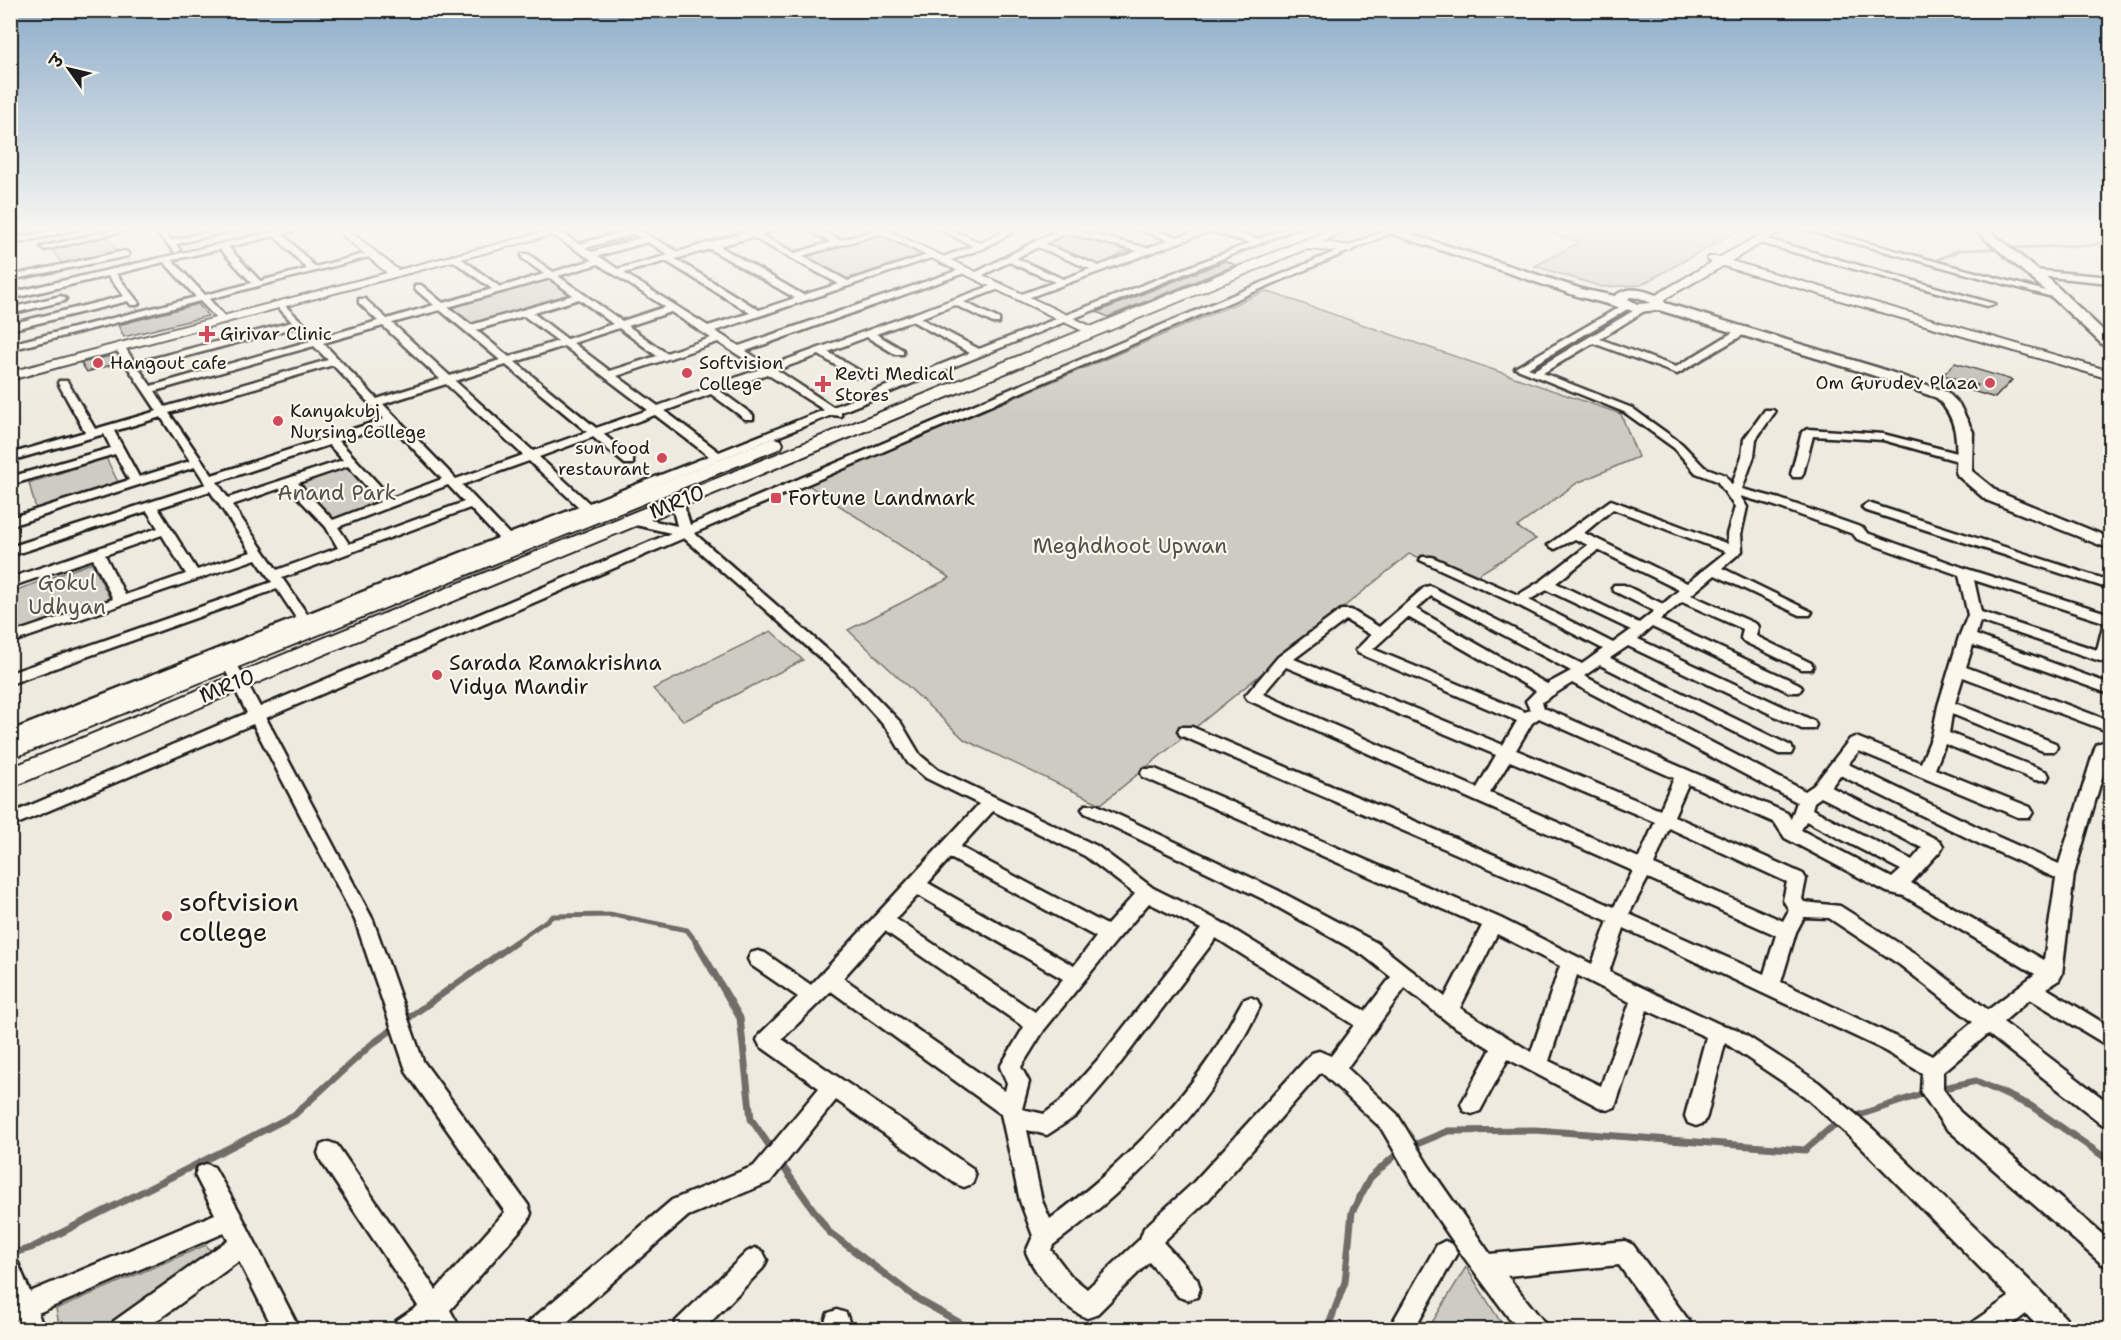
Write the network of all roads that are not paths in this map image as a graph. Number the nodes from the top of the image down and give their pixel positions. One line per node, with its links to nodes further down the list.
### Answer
1 (34, 291): 28 (street)
2 (56, 291): 32 (street)
3 (124, 291): 33 (street)
4 (196, 291): 34 (street)
5 (232, 291): 34 (street)
6 (332, 291): 40 (street)
7 (423, 291): 42 (street)
8 (497, 291): 42 (street)
9 (572, 291): 29 (street)
10 (646, 291): 43 (street)
11 (723, 291): 48 (street)
12 (788, 291): 35 (street)
13 (828, 291): 35 (street)
14 (918, 291): 68 (street)
15 (987, 291): 39 (street)
16 (1008, 291): 31 (street)
17 (1040, 291): 31 (street)
18 (1152, 291): 54 (street)
19 (1163, 291): 54 (main road, MR10)
20 (1249, 291): 123 (street)
21 (1575, 291): 37 (main road)
22 (1594, 291): 37 (main road)
23 (1667, 291): 38 (street)
24 (1828, 291): 77 (street)
25 (1942, 291): 41 (street)
26 (2038, 291): 30 (street)
27 (2053, 291): 30 (main road)
28 (15, 295)
29 (580, 296): 46 (street); 55 (street)
30 (2059, 296): 65 (main road)
31 (1022, 297): 54 (street)
32 (61, 298): 44 (street); 45 (street)
33 (129, 298): 45 (street); 47 (street)
34 (203, 298): 47 (street); 50 (street)
35 (803, 299): 48 (street)
36 (363, 301): 52 (street)
37 (1625, 301): 38 (main road); 78 (street)
38 (1650, 301): 59 (main road); 62 (street)
39 (956, 302): 49 (street); 51 (street)
40 (281, 304): 50 (street); 53 (street)
41 (1990, 304)
42 (442, 306): 52 (street); 57 (street)
43 (673, 308): 55 (street); 58 (street)
44 (10, 311)
45 (71, 312): 56 (street)
46 (525, 312): 57 (street); 64 (street)
47 (142, 314): 66 (street)
48 (758, 314): 58 (street)
49 (913, 318): 60 (street); 71 (street)
50 (223, 320): 67 (street)
51 (996, 321)
52 (386, 322): 63 (street); 82 (street)
53 (299, 323): 63 (street); 75 (street)
54 (1079, 324): 71 (street); 90 (main road, MR10); 112 (main road, MR10)
55 (621, 325): 64 (street); 72 (street)
56 (10, 327)
57 (469, 329): 74 (street)
58 (707, 330): 61 (street)
59 (1744, 330): 62 (street); 101 (main road)
60 (868, 334): 69 (street); 70 (street)
61 (720, 338): 68 (street); 72 (street)
62 (1592, 339): 78 (street)
63 (317, 342): 73 (street); 84 (street)
64 (565, 343): 74 (street); 79 (street)
65 (2110, 344)
66 (10, 347)
67 (120, 348): 75 (street); 81 (street)
68 (738, 350): 76 (street)
69 (820, 351): 76 (street); 80 (street)
70 (899, 352)
71 (979, 353): 90 (street)
72 (665, 357): 79 (street)
73 (335, 361): 86 (street); 88 (street)
74 (508, 361): 82 (street); 94 (street)
75 (133, 367): 84 (street)
76 (769, 370): 85 (street); 90 (street)
77 (2110, 373)
78 (1535, 374): 111 (street)
79 (609, 375): 87 (street)
80 (859, 375)
81 (10, 376)
82 (448, 380): 86 (street); 98 (street)
83 (63, 383): 95 (street)
84 (148, 390): 88 (street)
85 (712, 390): 87 (street); 91 (street)
86 (375, 403): 92 (street)
87 (656, 411): 94 (street); 99 (street)
88 (163, 412): 93 (street); 104 (street)
89 (1769, 412): 111 (street)
90 (837, 414): 99 (street); 125 (main road, MR10)
91 (749, 417)
92 (392, 420): 96 (street); 109 (street)
93 (107, 430): 95 (street); 97 (street)
94 (595, 433): 98 (street); 103 (street)
95 (92, 434): 100 (street)
96 (332, 441): 102 (street); 110 (street)
97 (117, 450): 106 (street); 107 (street)
98 (531, 456): 109 (street); 118 (street)
99 (717, 456): 118 (street)
100 (10, 458)
101 (1965, 459): 105 (street); 127 (main road)
102 (351, 461): 108 (street); 115 (street)
103 (629, 461)
104 (196, 463): 107 (street); 110 (street)
105 (1797, 474)
106 (10, 481)
107 (136, 482): 120 (street)
108 (290, 482): 113 (street); 121 (street)
109 (452, 482): 114 (street); 115 (street)
110 (211, 483): 113 (street); 116 (street)
111 (1733, 490): 130 (street); 136 (street)
112 (677, 502): 119 (main road, MR10); 123 (street)
113 (225, 503): 133 (street)
114 (472, 503): 125 (street); 129 (street)
115 (389, 504): 121 (street)
116 (150, 506): 122 (street); 131 (street)
117 (1868, 507): 141 (street)
118 (588, 508): 125 (street)
119 (632, 520): 123 (street); 165 (main road, MR10)
120 (10, 522)
121 (331, 525): 129 (street)
122 (165, 530): 132 (street); 137 (street)
123 (685, 532): 170 (street); 190 (street)
124 (1575, 534): 126 (street); 128 (street); 130 (street)
125 (511, 544): 151 (main road, MR10)
126 (1598, 544): 140 (street); 143 (street)
127 (2110, 544)
128 (1555, 545)
129 (346, 550): 138 (street)
130 (1735, 551): 135 (street)
131 (10, 552)
132 (97, 553): 139 (street); 145 (street)
133 (261, 553): 137 (street); 138 (street)
134 (1426, 560): 144 (street)
135 (1713, 570): 143 (street); 148 (street)
136 (1965, 573): 149 (street); 150 (street)
137 (194, 576): 145 (street)
138 (276, 580): 151 (street); 164 (street)
139 (10, 583)
140 (1546, 584): 144 (street); 152 (street)
141 (2110, 585)
142 (1619, 588): 147 (street)
143 (1686, 593): 147 (street); 161 (street)
144 (1519, 600): 157 (street)
145 (122, 602): 155 (street)
146 (1407, 610): 153 (street); 163 (street); 168 (street)
147 (1664, 610): 152 (street)
148 (1805, 612)
149 (1975, 615): 150 (street); 154 (street)
150 (2110, 621)
151 (307, 625): 158 (main road, MR10)
152 (1645, 625): 156 (street); 166 (street)
153 (1380, 634): 160 (street); 171 (street)
154 (1966, 637): 162 (street); 167 (street)
155 (10, 639)
156 (1628, 640): 157 (street); 172 (street)
157 (1612, 648): 159 (street)
158 (226, 658): 165 (street); 176 (street); 178 (main road, MR10)
159 (1598, 658): 163 (street); 179 (street)
160 (1284, 660): 181 (street); 188 (street)
161 (1806, 666)
162 (1958, 670): 169 (street); 173 (street)
163 (1578, 674): 168 (street); 189 (street)
164 (10, 679)
165 (239, 681): 170 (street); 187 (main road, MR10)
166 (1794, 688)
167 (2110, 689)
168 (1546, 690): 171 (street)
169 (1946, 706): 175 (street); 177 (street)
170 (258, 715): 194 (street); 251 (street)
171 (1532, 715): 181 (street); 185 (street)
172 (1808, 725)
173 (2110, 727)
174 (1186, 731): 204 (street)
175 (1940, 736): 183 (street); 186 (street)
176 (10, 737)
177 (2049, 747)
178 (10, 750)
179 (1785, 750)
180 (2110, 752): 199 (street)
181 (1505, 754): 188 (street); 193 (street)
182 (1839, 767): 183 (street); 189 (street); 199 (street)
183 (1925, 772): 192 (street)
184 (1149, 774): 206 (street)
185 (1683, 775): 193 (street); 195 (street)
186 (2041, 776)
187 (10, 779)
188 (1481, 795): 197 (street)
189 (1810, 800): 195 (street); 198 (street); 198 (street)
190 (991, 802): 196 (street); 202 (street)
191 (1091, 809): 213 (street)
192 (2024, 812)
193 (1663, 818): 197 (street); 203 (street)
194 (10, 821)
195 (1791, 832): 201 (street)
196 (948, 849): 200 (street); 209 (street)
197 (1643, 869): 204 (street); 208 (street)
198 (1915, 870): 201 (street)
199 (2065, 874): 212 (street)
200 (914, 884): 205 (street); 215 (street)
201 (1893, 887): 212 (street)
202 (1147, 893): 207 (street); 209 (street)
203 (1800, 909): 208 (street); 224 (street)
204 (1618, 918): 214 (street); 217 (street)
205 (884, 920): 216 (street); 225 (street)
206 (1493, 923): 211 (street); 222 (street)
207 (1214, 927): 223 (street); 234 (street)
208 (1787, 931): 217 (street)
209 (1109, 935): 215 (street)
210 (758, 959): 219 (street)
211 (1571, 962): 214 (street); 229 (street)
212 (2052, 974): 218 (street)
213 (1403, 975): 222 (street); 223 (street)
214 (1598, 975): 220 (street)
215 (1077, 978): 225 (street)
216 (830, 979): 219 (street); 234 (street)
217 (1770, 986): 230 (street)
218 (2029, 988): 224 (street); 227 (street)
219 (811, 996): 232 (street)
220 (1641, 998): 226 (street); 229 (street)
221 (1250, 1006): 241 (street)
222 (1449, 1010): 228 (street)
223 (1368, 1023): 231 (street)
224 (1990, 1023): 230 (street); 236 (street)
225 (1037, 1024): 234 (street)
226 (1717, 1033): 235 (street); 250 (street)
227 (2110, 1038)
228 (1504, 1046): 229 (street); 233 (street)
229 (1537, 1066)
230 (1933, 1068): 245 (street)
231 (1334, 1069): 243 (street); 247 (street)
232 (833, 1087): 239 (street); 257 (street)
233 (1472, 1104)
234 (1012, 1112): 241 (street)
235 (1696, 1116)
236 (2110, 1117)
237 (329, 1153): 251 (street)
238 (206, 1174): 240 (street)
239 (964, 1176)
240 (231, 1219): 242 (street); 252 (street)
241 (1045, 1237): 243 (street)
242 (243, 1243): 253 (street); 254 (street)
243 (1150, 1245): 249 (street)
244 (1445, 1253): 259 (street)
245 (2110, 1256)
246 (755, 1260): 258 (street)
247 (1486, 1266): 260 (street); 261 (street)
248 (10, 1271): 252 (street)
249 (1188, 1288)
250 (2029, 1298): 262 (street); 263 (street)
251 (434, 1310): 255 (street); 256 (street)
252 (28, 1318)
253 (123, 1329)
254 (287, 1329)
255 (405, 1329)
256 (449, 1329)
257 (539, 1329)
258 (685, 1329)
259 (1400, 1329)
260 (1534, 1329)
261 (1680, 1329)
262 (1983, 1329)
263 (2059, 1329)

